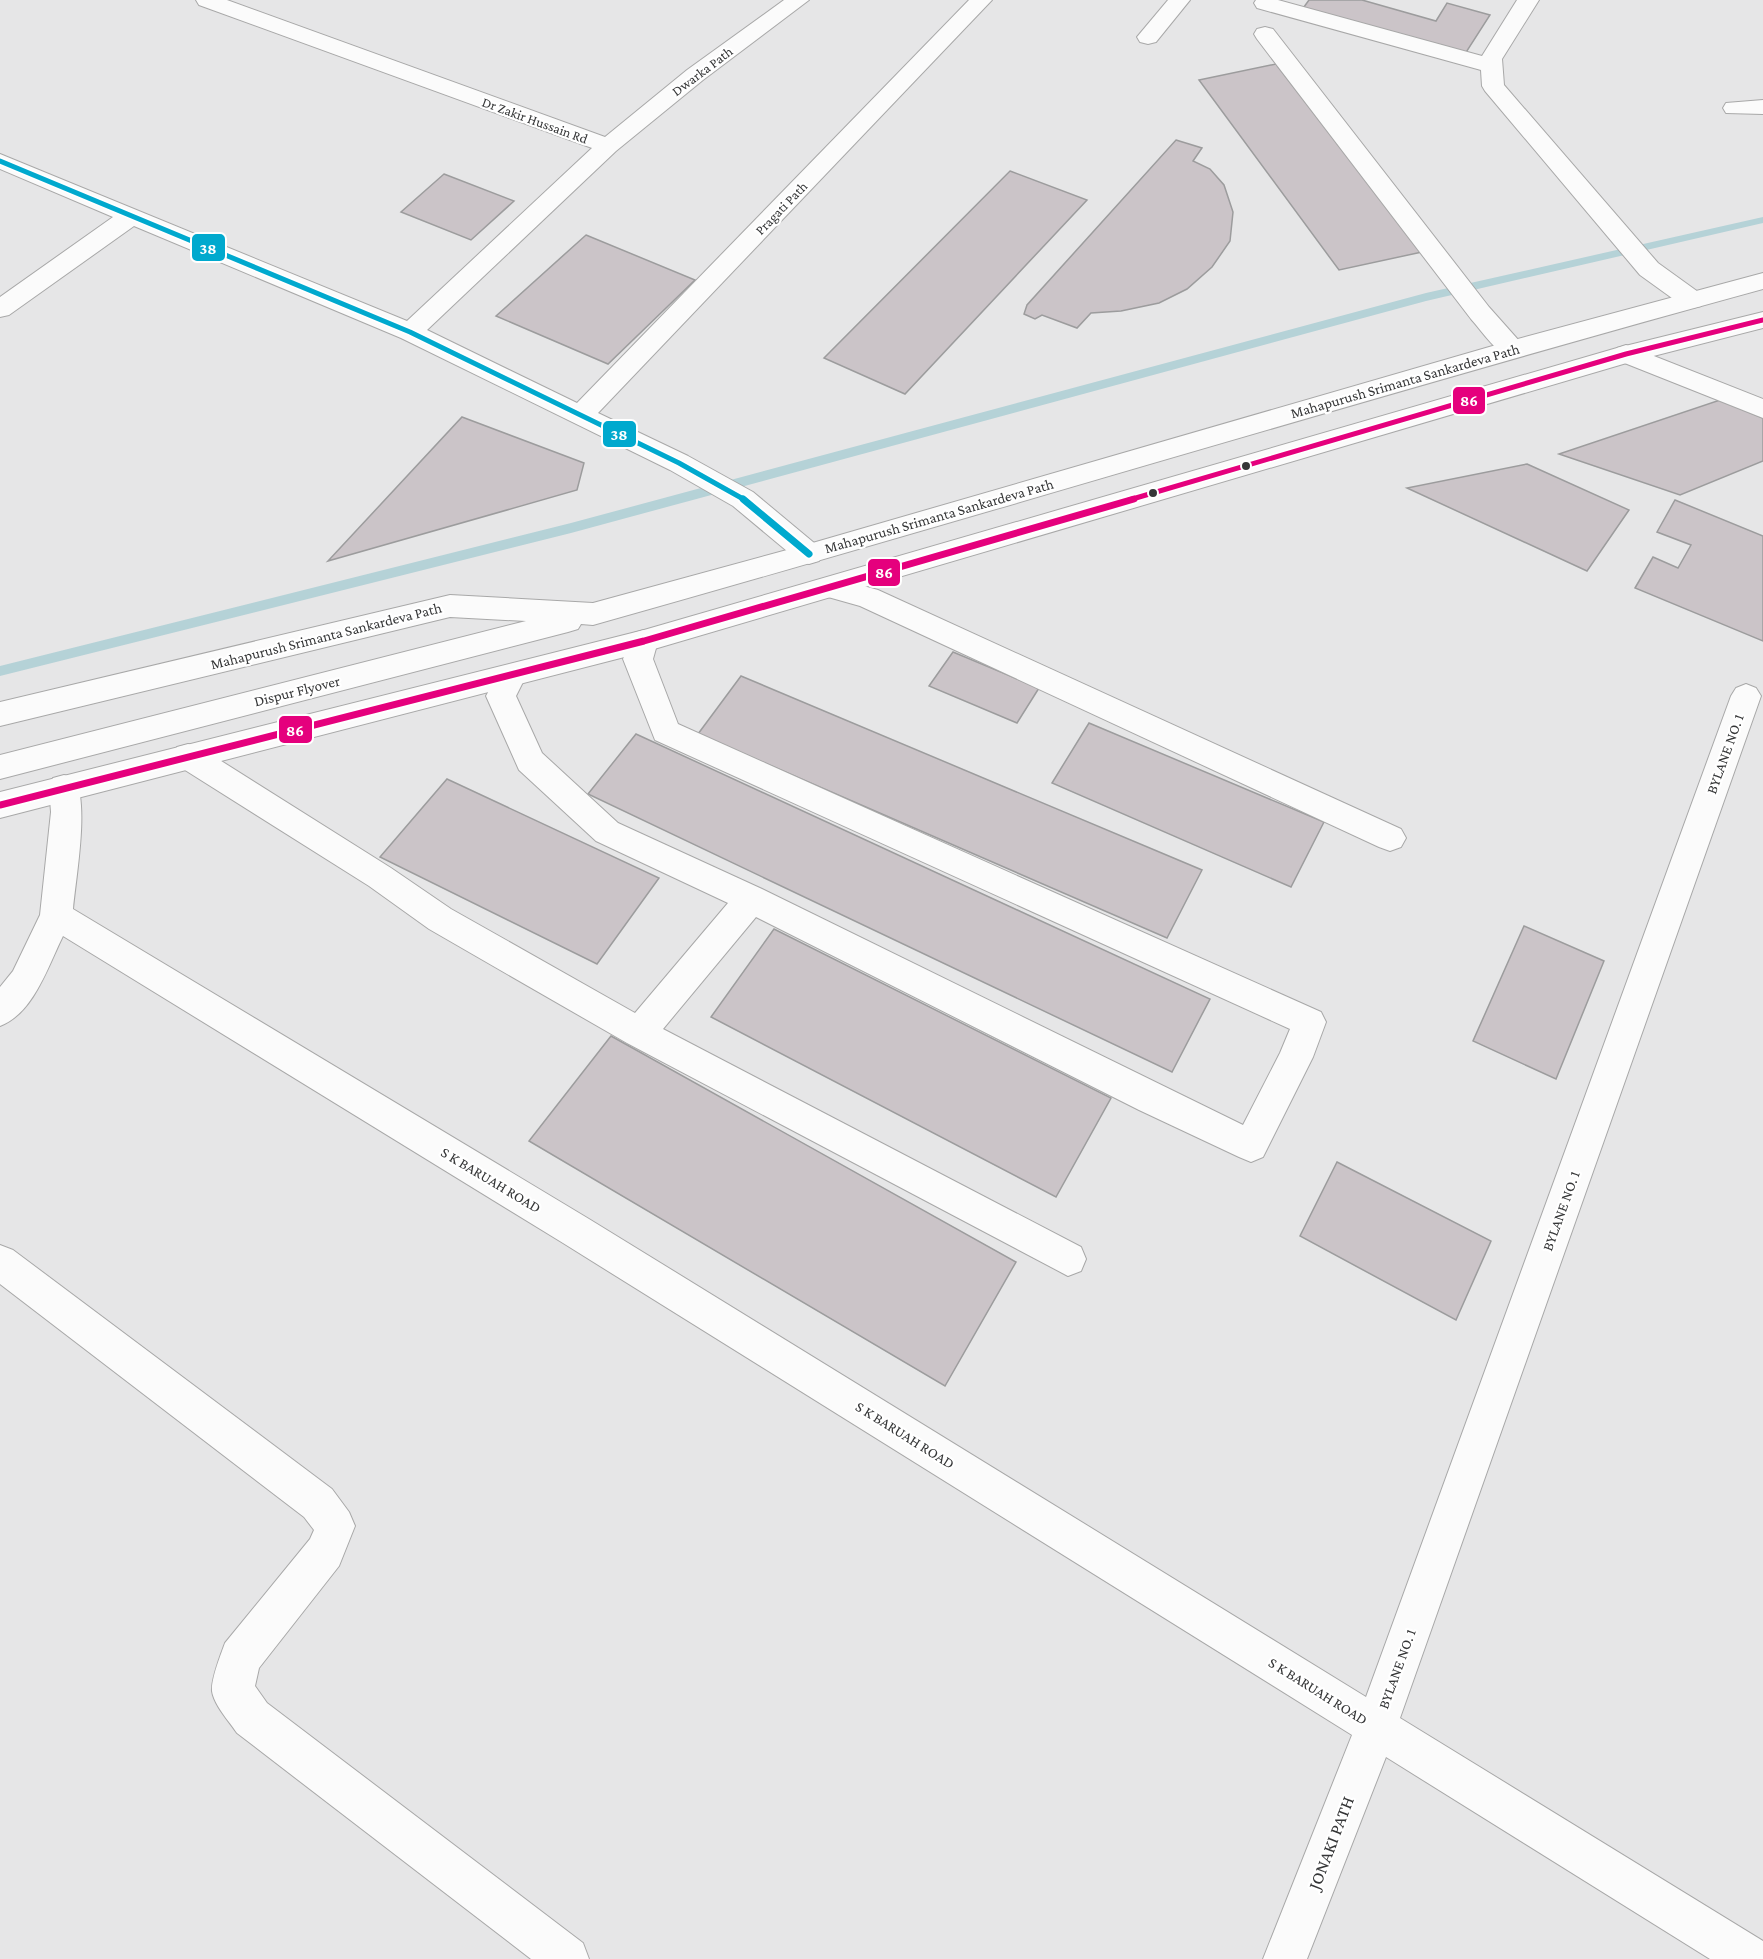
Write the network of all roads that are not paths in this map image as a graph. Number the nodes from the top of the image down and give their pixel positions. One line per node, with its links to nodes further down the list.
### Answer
1 (207, 0): 12 (street, Dr Zakir Hussain Rd)
2 (981, 0): 23 (street, Pragati Path)
3 (1179, 0): 8 (street)
4 (1267, 0): 9 (street)
5 (1528, 0): 9 (street)
6 (794, 1): 12 (street, Dwarka Path)
7 (1264, 34): 20 (street)
8 (1148, 37)
9 (1492, 66): 16 (street)
10 (1763, 107): 11 (street)
11 (1734, 108)
12 (608, 146): 19 (street, Dr Zakir Hussain Rd)
13 (0, 161): 14 (street)
14 (131, 216): 17 (street); 19 (street)
15 (1763, 281): 16 (street, Mahapurush Srimanta Sankardeva Path)
16 (1692, 300): 20 (street, Mahapurush Srimanta Sankardeva Path)
17 (0, 309)
18 (1763, 320): 21 (street)
19 (410, 332): 23 (street)
20 (1512, 349): 24 (street, Mahapurush Srimanta Sankardeva Path)
21 (1626, 354): 22 (street); 25 (street)
22 (1763, 409)
23 (581, 415): 24 (street)
24 (808, 554): 26 (street, Mahapurush Srimanta Sankardeva Path)
25 (831, 588): 27 (street); 35 (street)
26 (593, 614): 30 (street, Mahapurush Srimanta Sankardeva Path); 32 (street, Dispur Flyover)
27 (644, 641): 28 (street); 36 (street)
28 (511, 676): 31 (street); 36 (street)
29 (1746, 696): 42 (street, BYLANE NO. 1)
30 (0, 714)
31 (188, 756): 33 (street); 39 (street)
32 (0, 766)
33 (64, 787): 34 (street); 37 (street)
34 (0, 805)
35 (1390, 838)
36 (751, 899): 39 (street)
37 (56, 915): 38 (street); 42 (street, S K BARUAH ROAD)
38 (0, 1011)
39 (639, 1033): 40 (street)
40 (1068, 1259)
41 (0, 1262): 43 (street)
42 (1376, 1727): 44 (street, JONAKI PATH); 45 (street, S K BARUAH ROAD)
43 (567, 1959)
44 (1286, 1959)
45 (1751, 1959)

